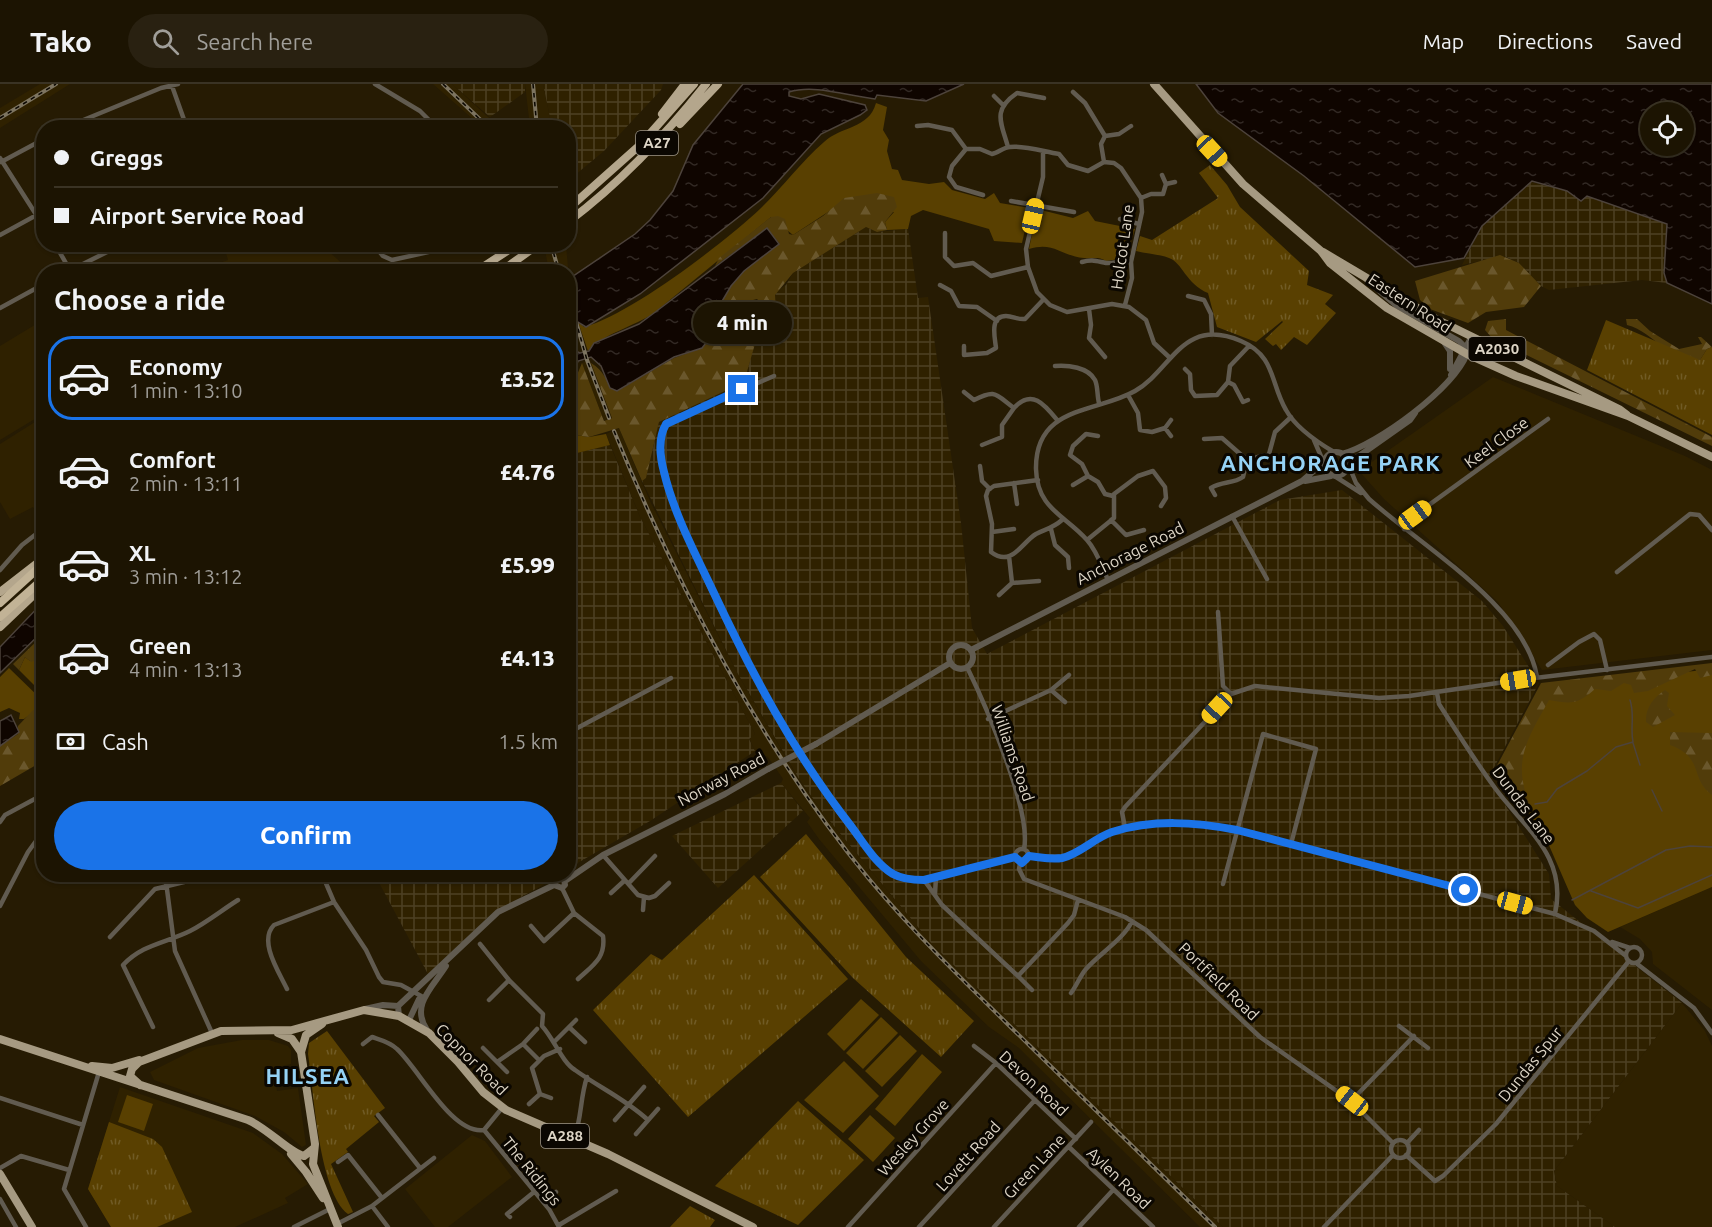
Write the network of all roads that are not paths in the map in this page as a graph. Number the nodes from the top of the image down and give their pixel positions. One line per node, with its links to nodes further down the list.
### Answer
1 (178, 84): 8 (street)
2 (375, 84): 15 (street)
3 (685, 84): 20 (highway)
4 (694, 84): 20 (highway, A27)
5 (706, 84): 24 (highway, A27)
6 (718, 84): 24 (highway)
7 (1154, 84): 42 (main road, Eastern Road / A2030)
8 (172, 86): 13 (street); 14 (street)
9 (1073, 92): 18 (street)
10 (994, 96): 12 (street)
11 (1044, 98): 12 (street)
12 (1004, 105): 21 (street)
13 (83, 120)
14 (184, 120)
15 (429, 120)
16 (917, 126): 22 (street)
17 (1131, 126): 18 (street)
18 (1105, 136): 26 (street)
19 (36, 143): 25 (street)
20 (640, 145): 33 (highway, A27)
21 (1008, 147): 22 (street); 23 (street)
22 (966, 149): 30 (street)
23 (1043, 153): 26 (street); 34 (street)
24 (647, 154): 37 (highway, A27)
25 (1, 160): 36 (street)
26 (1104, 162): 31 (street, Holcot Lane)
27 (1162, 175): 29 (street)
28 (1175, 182): 29 (street)
29 (1166, 184): 31 (street)
30 (983, 195)
31 (1142, 198): 39 (street, Holcot Lane)
32 (1011, 201): 34 (street)
33 (576, 202)
34 (1035, 204): 35 (street); 53 (street)
35 (1074, 212)
36 (36, 215): 41 (street)
37 (576, 217)
38 (1120, 219): 39 (street)
39 (1139, 224): 49 (street, Holcot Lane)
40 (945, 234): 53 (street)
41 (0, 236)
42 (1321, 251): 54 (main road, Eastern Road / A2030); 65 (main road, Eastern Road / A2030)
43 (107, 252): 50 (street)
44 (380, 252): 45 (street)
45 (426, 252)
46 (506, 252): 51 (highway)
47 (528, 252): 52 (highway)
48 (1082, 262): 49 (street)
49 (1131, 262): 59 (street, Holcot Lane)
50 (83, 264)
51 (487, 264)
52 (511, 264)
53 (1028, 267): 58 (street)
54 (1367, 280): 64 (main road, Eastern Road / A2030); 68 (street)
55 (940, 285): 62 (street)
56 (36, 288): 60 (street)
57 (1188, 296): 63 (street)
58 (1043, 300): 61 (street); 62 (street)
59 (1125, 305): 61 (street); 70 (street)
60 (0, 308)
61 (1089, 309): 69 (street)
62 (997, 321): 66 (street)
63 (1212, 335): 67 (street); 70 (street)
64 (1472, 336): 68 (street); 82 (main road, Eastern Road / A2030)
65 (1444, 342): 68 (main road, Eastern Road / A2030); 74 (street)
66 (964, 346)
67 (1249, 346): 75 (street); 83 (street)
68 (1465, 351): 74 (street); 82 (main road, Eastern Road / A2030)
69 (1105, 357)
70 (1169, 357): 77 (street)
71 (1055, 366): 79 (street)
72 (1185, 369): 75 (street)
73 (774, 376): 172 (street)
74 (1449, 378): 81 (street)
75 (1228, 382): 78 (street)
76 (964, 392): 80 (street)
77 (1128, 395): 79 (street); 87 (street)
78 (1248, 400)
79 (1099, 403): 86 (street)
80 (1014, 408): 86 (street); 92 (street)
81 (1416, 411): 94 (street); 98 (street)
82 (1628, 416): 95 (main road, Eastern Road / A2030)
83 (1291, 417): 91 (street); 96 (street)
84 (1548, 419): 119 (street, Keel Close)
85 (1172, 420): 87 (street)
86 (1058, 421): 102 (street)
87 (1165, 428): 89 (street)
88 (1098, 436): 100 (street)
89 (1171, 436)
90 (1204, 440): 96 (street)
91 (1314, 440): 93 (street); 97 (street)
92 (982, 446)
93 (1334, 452): 94 (street); 97 (street)
94 (1342, 453): 98 (street)
95 (1712, 457)
96 (1248, 460): 106 (street)
97 (1323, 462): 101 (street); 103 (street, Anchorage Road)
98 (1349, 465): 101 (street); 109 (street)
99 (980, 466): 107 (street)
100 (1088, 476): 105 (street); 111 (street)
101 (1333, 476): 103 (street, Anchorage Road); 109 (street)
102 (1038, 480): 104 (street); 115 (street)
103 (1302, 482): 114 (street, Anchorage Road)
104 (1014, 483): 107 (street); 112 (street)
105 (1073, 485)
106 (1211, 488): 108 (street); 110 (street)
107 (990, 489): 122 (street)
108 (1206, 491)
109 (1364, 494): 119 (street)
110 (1215, 495)
111 (1113, 496): 113 (street); 116 (street)
112 (1017, 504)
113 (1161, 506)
114 (1231, 515): 131 (street); 132 (street, Anchorage Road)
115 (1062, 520): 118 (street); 124 (street)
116 (1112, 520): 120 (street); 124 (street)
117 (1014, 529): 122 (street)
118 (1051, 529): 125 (street); 127 (street)
119 (1404, 529): 150 (street)
120 (1144, 530)
121 (1712, 530): 130 (street)
122 (992, 532): 125 (street)
123 (36, 534): 128 (street)
124 (1087, 540): 132 (street)
125 (1009, 556): 134 (street)
126 (36, 564): 136 (highway)
127 (1069, 568)
128 (0, 570)
129 (36, 570): 139 (highway)
130 (1617, 572)
131 (1267, 579)
132 (1108, 580): 143 (street, Anchorage Road)
133 (1039, 581): 134 (street)
134 (1012, 583): 138 (street)
135 (36, 585): 141 (highway)
136 (0, 592)
137 (36, 593): 142 (highway)
138 (999, 595)
139 (0, 603)
140 (1218, 612): 154 (street)
141 (0, 617)
142 (0, 627)
143 (971, 650): 145 (street); 147 (street)
144 (1712, 657): 148 (street)
145 (950, 663): 147 (street); 165 (street, Norway Road, bridge)
146 (1548, 664): 148 (street)
147 (967, 667): 156 (street, Williams Road)
148 (1607, 670): 150 (street)
149 (1069, 675): 152 (street)
150 (1538, 677): 153 (street)
151 (671, 678): 157 (street)
152 (1051, 690): 155 (street); 156 (street)
153 (1437, 693): 154 (street); 193 (street, Dundas Lane)
154 (1230, 694): 160 (street)
155 (1065, 702)
156 (988, 719): 164 (street, Williams Road)
157 (576, 729)
158 (36, 798): 159 (street)
159 (0, 822)
160 (1125, 828): 161 (street); 167 (street)
161 (1237, 830): 163 (street); 163 (street); 180 (street)
162 (36, 842): 190 (street)
163 (1291, 844): 193 (street)
164 (1023, 849): 167 (street); 168 (street)
165 (603, 855): 170 (street, Norway Road); 178 (street)
166 (656, 856): 178 (street)
167 (1029, 856): 169 (street)
168 (1015, 857): 169 (street); 171 (street)
169 (1020, 863): 188 (street, Portfield Road)
170 (576, 873)
171 (936, 877): 172 (street); 185 (street)
172 (924, 880): 185 (street)
173 (167, 882): 181 (street)
174 (183, 882): 181 (street)
175 (325, 882): 189 (street)
176 (555, 882): 182 (street)
177 (565, 882): 183 (street)
178 (626, 882): 184 (street); 186 (street)
179 (669, 882): 186 (street)
180 (1223, 884)
181 (168, 885): 196 (street); 197 (street)
182 (554, 885): 183 (street); 204 (street)
183 (562, 888): 192 (street)
184 (611, 893)
185 (936, 896): 205 (street)
186 (644, 897): 191 (street)
187 (238, 900): 197 (street)
188 (1078, 900): 194 (street, Portfield Road); 205 (street)
189 (334, 902): 208 (street); 210 (street)
190 (0, 906)
191 (643, 910)
192 (574, 913): 195 (street); 206 (street)
193 (1555, 914): 198 (street)
194 (1132, 921): 211 (street); 253 (street, Portfield Road)
195 (531, 927)
196 (110, 937)
197 (172, 937): 221 (street); 225 (street)
198 (1612, 942): 200 (street); 201 (street)
199 (480, 944): 207 (street)
200 (1630, 948): 201 (street); 203 (street)
201 (1626, 956): 202 (street)
202 (1629, 961): 203 (street); 274 (street, Dundas Spur)
203 (1639, 961): 227 (street)
204 (448, 963): 210 (street); 212 (street)
205 (1018, 976): 209 (street)
206 (578, 979)
207 (509, 980): 213 (street); 230 (street)
208 (286, 989)
209 (1032, 990)
210 (413, 993): 212 (street); 214 (street)
211 (1071, 993)
212 (422, 997): 218 (street); 226 (street)
213 (489, 1000)
214 (398, 1006): 215 (street); 216 (street)
215 (364, 1010): 216 (main road, Copnor Road / A288); 217 (main road, Copnor Road / A288)
216 (399, 1016): 218 (main road, Copnor Road / A288)
217 (331, 1018): 224 (main road, Copnor Road); 238 (main road, Copnor Road)
218 (409, 1020): 226 (main road, Copnor Road / A288)
219 (576, 1020): 222 (street)
220 (1399, 1026): 228 (street)
221 (153, 1027)
222 (570, 1027): 230 (street); 231 (street)
223 (537, 1029): 233 (street)
224 (274, 1031): 225 (main road, Copnor Road); 238 (main road)
225 (212, 1033): 239 (main road, Copnor Road)
226 (429, 1033): 256 (main road, Copnor Road / A288)
227 (1712, 1033)
228 (1414, 1036): 236 (street); 253 (street)
229 (0, 1040): 242 (main road)
230 (555, 1041): 237 (street)
231 (585, 1042)
232 (363, 1044): 263 (street)
233 (523, 1044): 240 (street); 241 (street)
234 (974, 1046): 243 (street, Devon Road)
235 (483, 1048): 241 (street)
236 (1428, 1048)
237 (560, 1049): 240 (street); 246 (street)
238 (301, 1052): 272 (main road)
239 (148, 1057): 242 (main road, Copnor Road); 247 (main road)
240 (539, 1060): 249 (street)
241 (497, 1062): 245 (street)
242 (75, 1063): 244 (main road)
243 (996, 1063): 252 (street, Devon Road); 301 (street, Wesley Grove)
244 (99, 1072): 247 (main road); 262 (street)
245 (507, 1072)
246 (587, 1077): 254 (street); 268 (street)
247 (140, 1085): 267 (main road)
248 (644, 1087): 254 (street)
249 (540, 1094): 251 (street); 255 (street)
250 (0, 1098): 262 (street)
251 (551, 1098)
252 (1035, 1100): 266 (street, Devon Road); 302 (street, Lovett Road)
253 (1352, 1101): 269 (street, Portfield Road)
254 (629, 1103): 259 (street); 260 (street)
255 (529, 1104)
256 (502, 1107): 263 (street); 268 (main road, Copnor Road / A288)
257 (658, 1109): 260 (street)
258 (378, 1115): 278 (street)
259 (615, 1120)
260 (648, 1120): 265 (street)
261 (1091, 1122): 266 (street, Green Lane)
262 (83, 1125): 279 (street)
263 (484, 1130): 283 (street, The Ridings)
264 (1419, 1130): 270 (street)
265 (636, 1134)
266 (1076, 1138): 271 (street, Green Lane)
267 (279, 1139): 272 (main road); 289 (main road)
268 (574, 1139): 295 (main road, Copnor Road / A288)
269 (1394, 1143): 270 (street); 273 (street)
270 (1407, 1143): 274 (street)
271 (1069, 1147): 281 (street, Aylen Road); 303 (street, Green Lane)
272 (313, 1149): 289 (main road)
273 (1393, 1155): 274 (street); 306 (street)
274 (1406, 1155)
275 (434, 1158): 278 (street)
276 (338, 1162): 285 (street)
277 (0, 1168): 279 (street)
278 (420, 1168): 285 (street)
279 (69, 1170): 298 (street)
280 (0, 1174): 290 (main road)
281 (1113, 1190): 304 (street); 305 (street, Aylen Road)
282 (616, 1191): 294 (street)
283 (534, 1192): 287 (street, The Ridings); 291 (street)
284 (556, 1192): 287 (street)
285 (382, 1198): 288 (street)
286 (0, 1199): 292 (street)
287 (543, 1202): 294 (street, The Ridings)
288 (372, 1206): 293 (street); 300 (street)
289 (330, 1209): 293 (main road); 299 (street)
290 (23, 1212): 292 (street); 297 (main road)
291 (510, 1217)
292 (12, 1219): 296 (street)
293 (337, 1226)
294 (559, 1226)
295 (748, 1226)
296 (16, 1227)
297 (32, 1227)
298 (86, 1227)
299 (294, 1227)
300 (388, 1227)
301 (848, 1227)
302 (919, 1227)
303 (994, 1227)
304 (1079, 1227)
305 (1153, 1227)
306 (1324, 1227)

